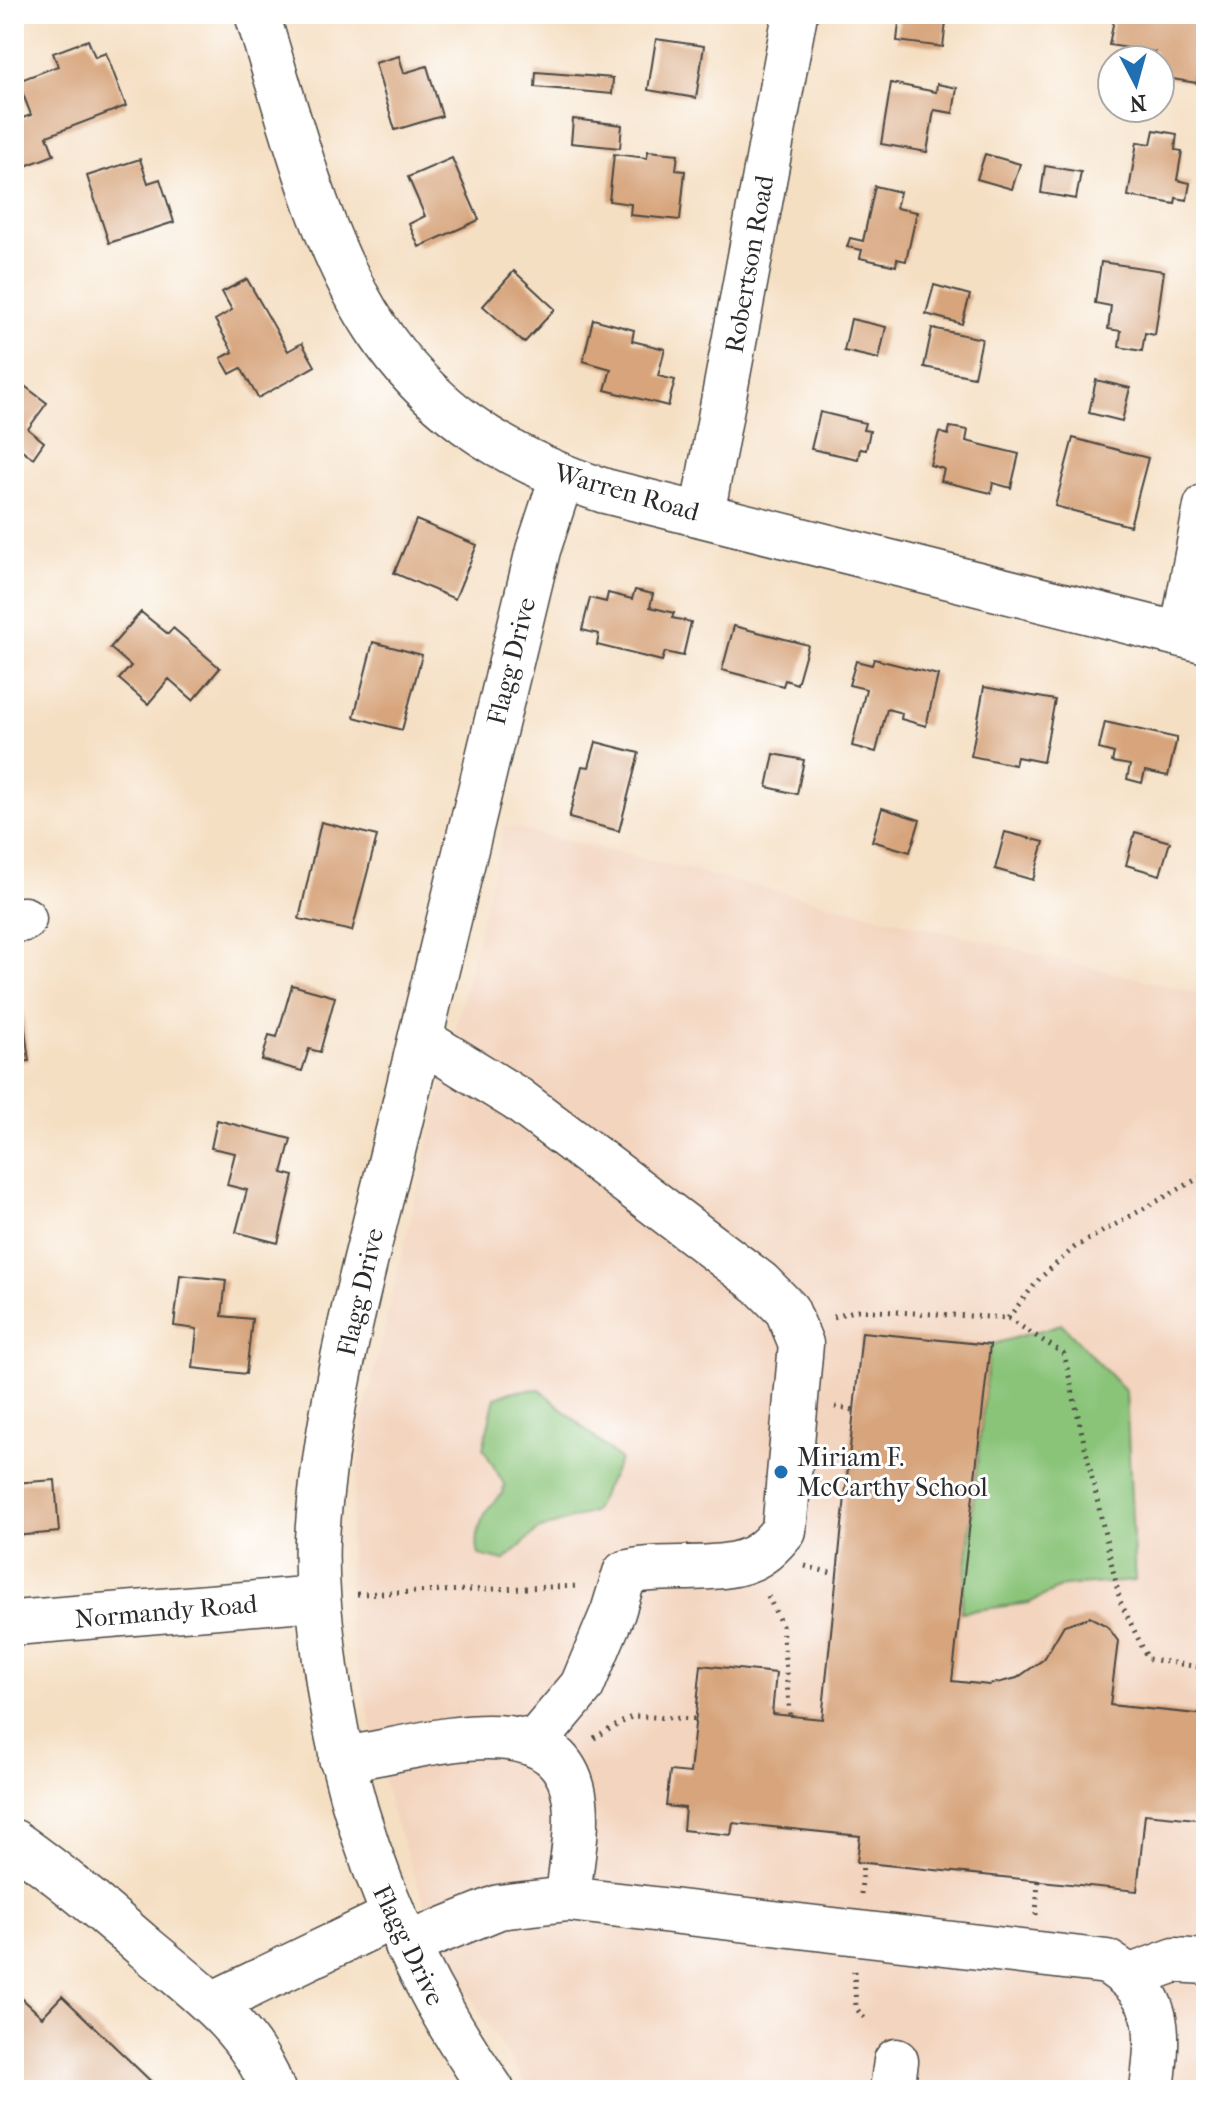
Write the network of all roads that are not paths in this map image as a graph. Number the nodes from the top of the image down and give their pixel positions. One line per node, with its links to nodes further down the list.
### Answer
1 (257, 14): 3 (street, Warren Road)
2 (795, 14): 5 (street, Robertson Road)
3 (562, 477): 5 (street, Warren Road); 7 (street, Flagg Drive)
4 (1206, 506): 6 (street)
5 (702, 515): 6 (street, Warren Road)
6 (1194, 638)
7 (420, 1039): 8 (street, Flagg Drive); 10 (street)
8 (330, 1596): 9 (street, Normandy Road); 11 (street, Flagg Drive)
9 (14, 1623)
10 (534, 1743): 11 (street); 13 (street)
11 (341, 1759): 14 (street, Flagg Drive)
12 (14, 1842): 17 (street)
13 (568, 1899): 14 (street); 16 (street)
14 (399, 1931): 17 (street); 19 (street, Flagg Drive)
15 (1206, 1962): 16 (street)
16 (1131, 1976): 20 (street)
17 (214, 2003): 18 (street)
18 (273, 2090)
19 (492, 2090)
20 (1152, 2090)

